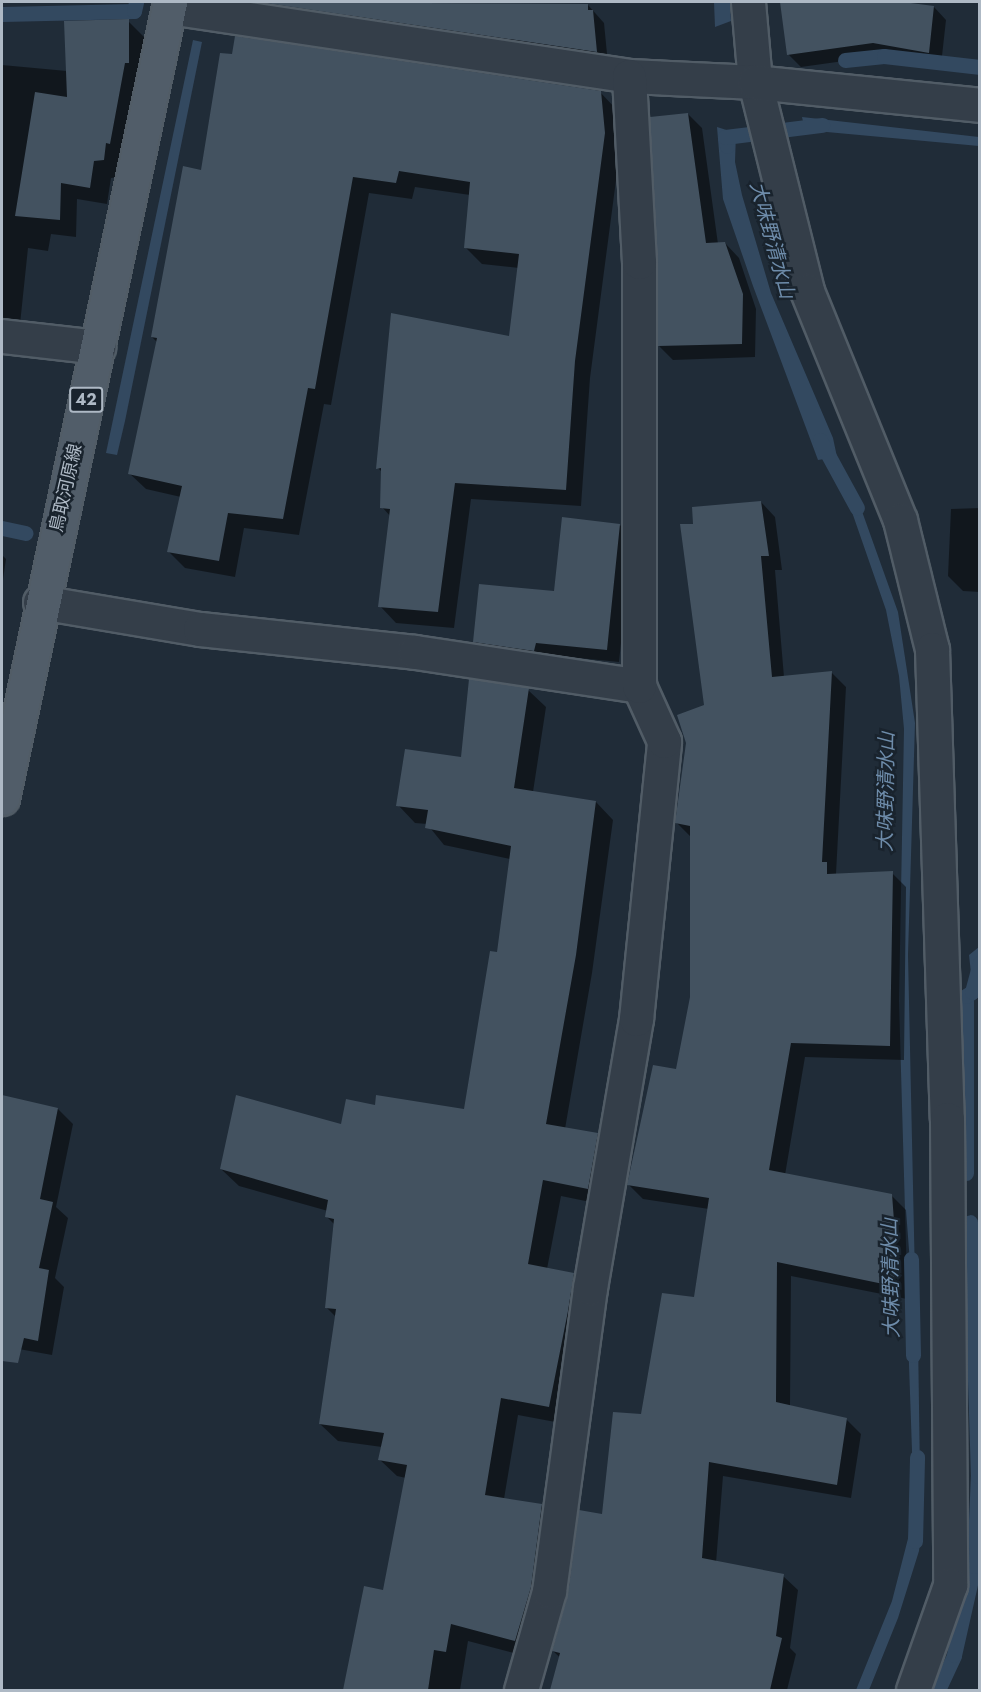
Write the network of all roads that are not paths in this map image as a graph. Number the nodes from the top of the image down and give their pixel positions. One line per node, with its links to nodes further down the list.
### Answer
1 (748, 2): 4 (street)
2 (170, 4): 3 (street); 7 (main road, 鳥取河原線 / 42)
3 (629, 76): 4 (street); 9 (street)
4 (755, 82): 5 (street); 12 (street)
5 (980, 105)
6 (2, 336): 7 (street)
7 (98, 346): 8 (main road, 鳥取河原線 / 42)
8 (40, 602): 9 (street); 10 (main road, 鳥取河原線 / 42)
9 (639, 686): 11 (street)
10 (2, 798)
11 (521, 1690)
12 (914, 1690)

